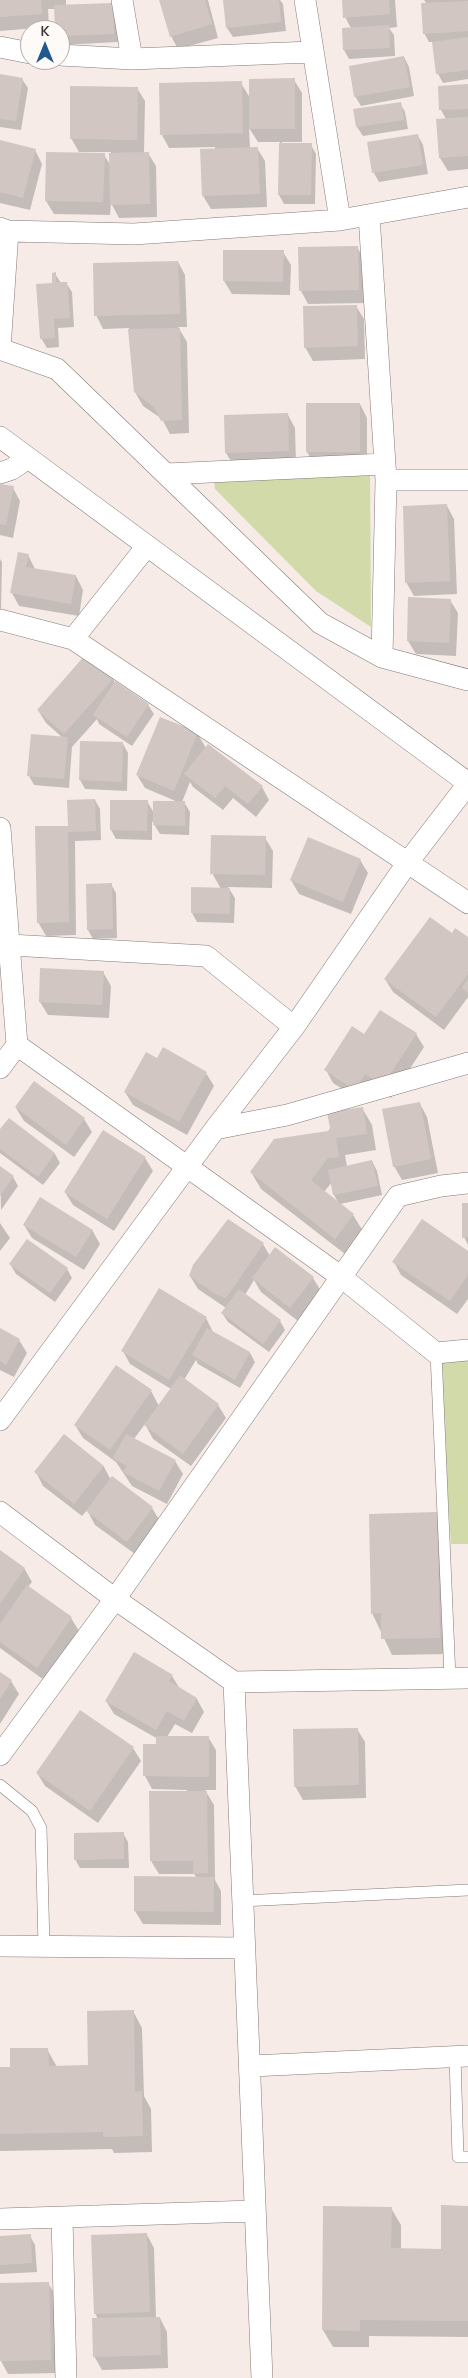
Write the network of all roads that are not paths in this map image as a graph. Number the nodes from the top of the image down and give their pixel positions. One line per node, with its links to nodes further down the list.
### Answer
1 (122, 0): 7 (street)
2 (305, 0): 5 (street)
3 (0, 47): 4 (street)
4 (20, 51)
5 (312, 52): 7 (street); 10 (street)
6 (70, 56): 7 (street)
7 (132, 59)
8 (468, 197): 9 (street)
9 (369, 215): 10 (street); 15 (street)
10 (340, 220): 11 (street)
11 (4, 229): 12 (street)
12 (0, 349): 17 (street)
13 (0, 437): 14 (street)
14 (28, 458): 16 (street); 19 (street)
15 (385, 472): 17 (street); 18 (street); 22 (street)
16 (0, 473)
17 (166, 474): 22 (street)
18 (468, 480)
19 (147, 546): 21 (street); 24 (street)
20 (0, 620): 21 (street)
21 (73, 639): 27 (street)
22 (382, 657): 23 (street)
23 (468, 680)
24 (468, 783): 27 (street)
25 (0, 828): 26 (street)
26 (0, 852): 29 (street)
27 (408, 862): 28 (street); 30 (street)
28 (468, 903)
29 (10, 945): 30 (street); 31 (street)
30 (294, 1027): 34 (street)
31 (17, 1045): 33 (street); 35 (street)
32 (468, 1063): 34 (street)
33 (0, 1068)
34 (215, 1129): 35 (street)
35 (188, 1167): 37 (street); 40 (street)
36 (468, 1183): 37 (street)
37 (340, 1276): 39 (street); 42 (street)
38 (468, 1350): 39 (street)
39 (436, 1353): 43 (lane)
40 (0, 1420)
41 (0, 1512): 42 (street)
42 (115, 1599): 44 (street); 45 (street)
43 (459, 1678): 44 (street)
44 (234, 1682): 48 (street)
45 (0, 1755)
46 (0, 1785): 50 (lane)
47 (468, 1890): 48 (lane)
48 (242, 1901): 51 (street)
49 (0, 1946): 50 (street)
50 (44, 1947): 51 (street)
51 (244, 1948): 53 (street)
52 (461, 2056): 53 (street); 54 (lane)
53 (251, 2066): 55 (street)
54 (468, 2157)
55 (254, 2211): 56 (street); 59 (street)
56 (62, 2218): 57 (street); 58 (street)
57 (0, 2219)
58 (66, 2378)
59 (262, 2378)

